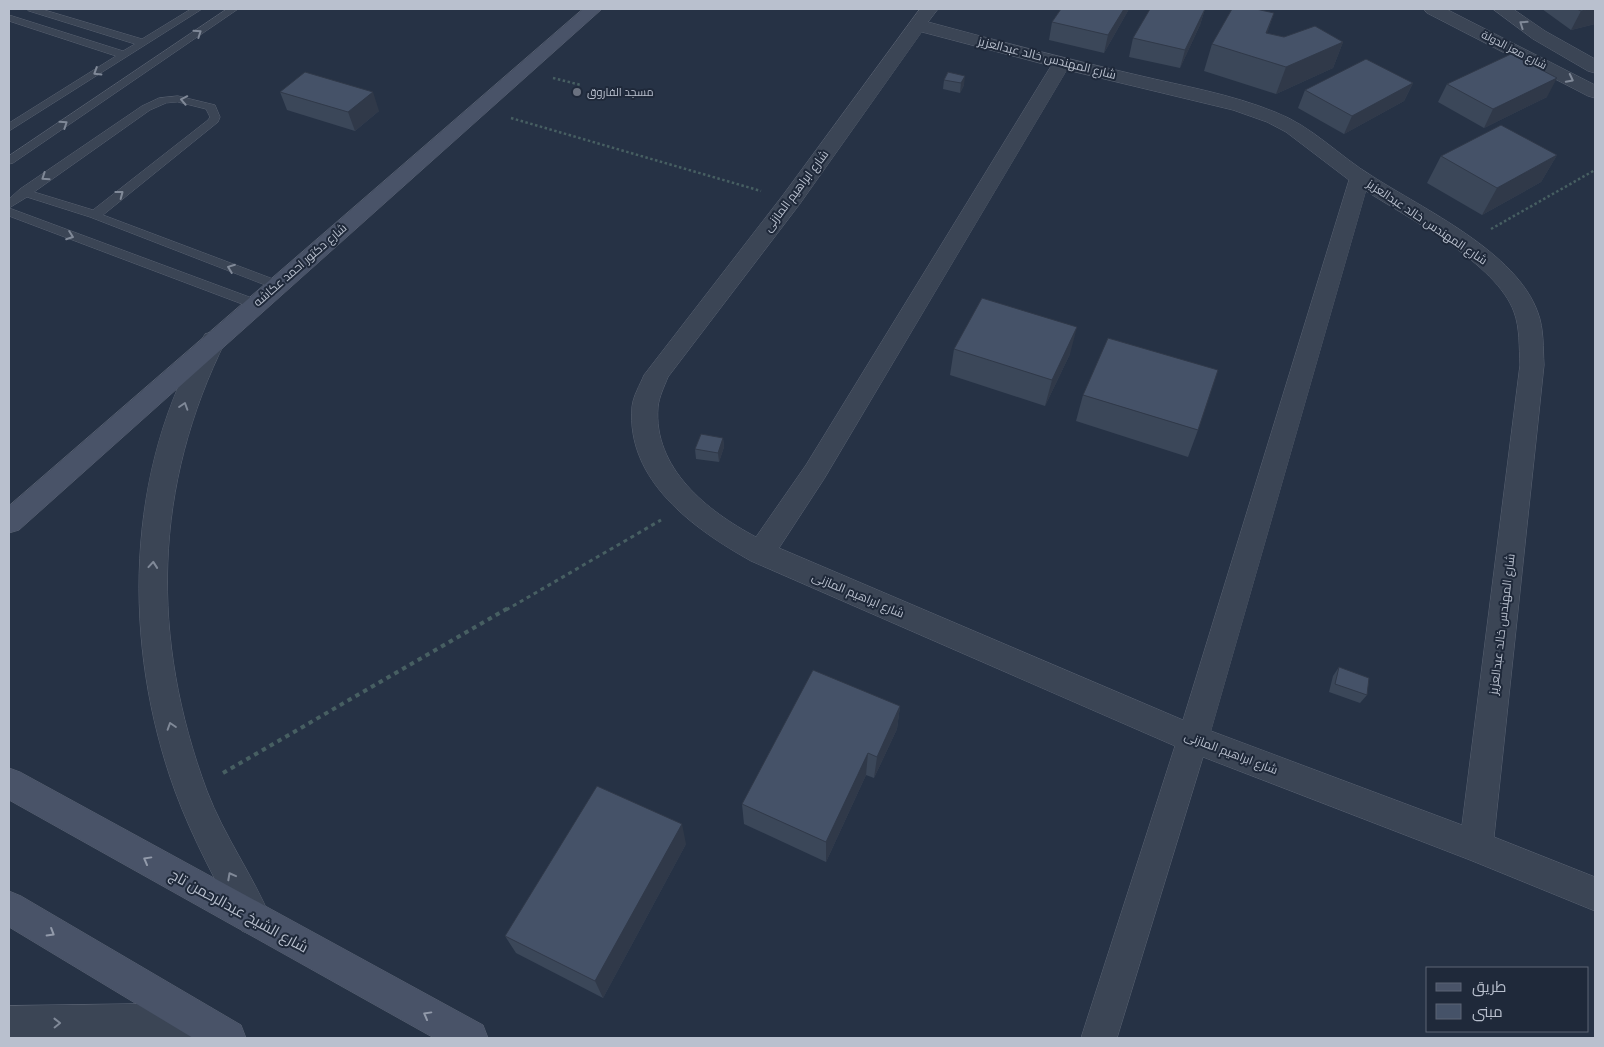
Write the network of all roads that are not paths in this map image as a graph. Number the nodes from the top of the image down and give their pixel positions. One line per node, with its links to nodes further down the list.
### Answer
1 (32, 9): 9 (lane)
2 (197, 9): 9 (lane)
3 (233, 9): 15 (lane, one-way to 3)
4 (592, 9): 21 (street, شارع دكتور احمد عكاشه)
5 (1433, 9): 13 (street, شارع معز الدولة, one-way to 13)
6 (1502, 9): 12 (street, شارع معز الدولة, one-way to 6)
7 (923, 17): 11 (street, شارع المهندس خالد عبدالعزيز); 25 (street, شارع ابراهيم المازنى)
8 (9, 18): 10 (lane)
9 (143, 43): 10 (lane)
10 (124, 55): 14 (lane, one-way to 14)
11 (1062, 63): 16 (street, شارع المهندس خالد عبدالعزيز); 25 (street)
12 (1595, 67)
13 (1595, 92)
14 (9, 128)
15 (9, 161)
16 (1360, 177): 26 (street); 28 (street, شارع المهندس خالد عبدالعزيز)
17 (24, 192): 18 (lane); 20 (lane); 20 (lane, one-way to 17)
18 (9, 204)
19 (9, 212): 22 (lane, one-way to 22)
20 (95, 215): 21 (lane, one-way to 20)
21 (277, 285): 22 (street, شارع دكتور احمد عكاشه)
22 (255, 304): 23 (street, شارع دكتور احمد عكاشه)
23 (214, 340): 24 (street, شارع دكتور احمد عكاشه); 31 (street, one-way to 23)
24 (9, 522)
25 (761, 553): 26 (street, شارع ابراهيم المازنى)
26 (1193, 739): 28 (street, شارع ابراهيم المازنى); 35 (street)
27 (9, 783): 31 (street, شارع الشيخ عبدالرحمن تاج, one-way to 27)
28 (1476, 846): 29 (street, شارع ابراهيم المازنى)
29 (1595, 894)
30 (9, 908): 33 (street, one-way to 33)
31 (254, 919): 34 (street, شارع الشيخ عبدالرحمن تاج, one-way to 31)
32 (9, 1024): 33 (street, one-way to 33)
33 (213, 1030)
34 (470, 1038)
35 (1099, 1038)

